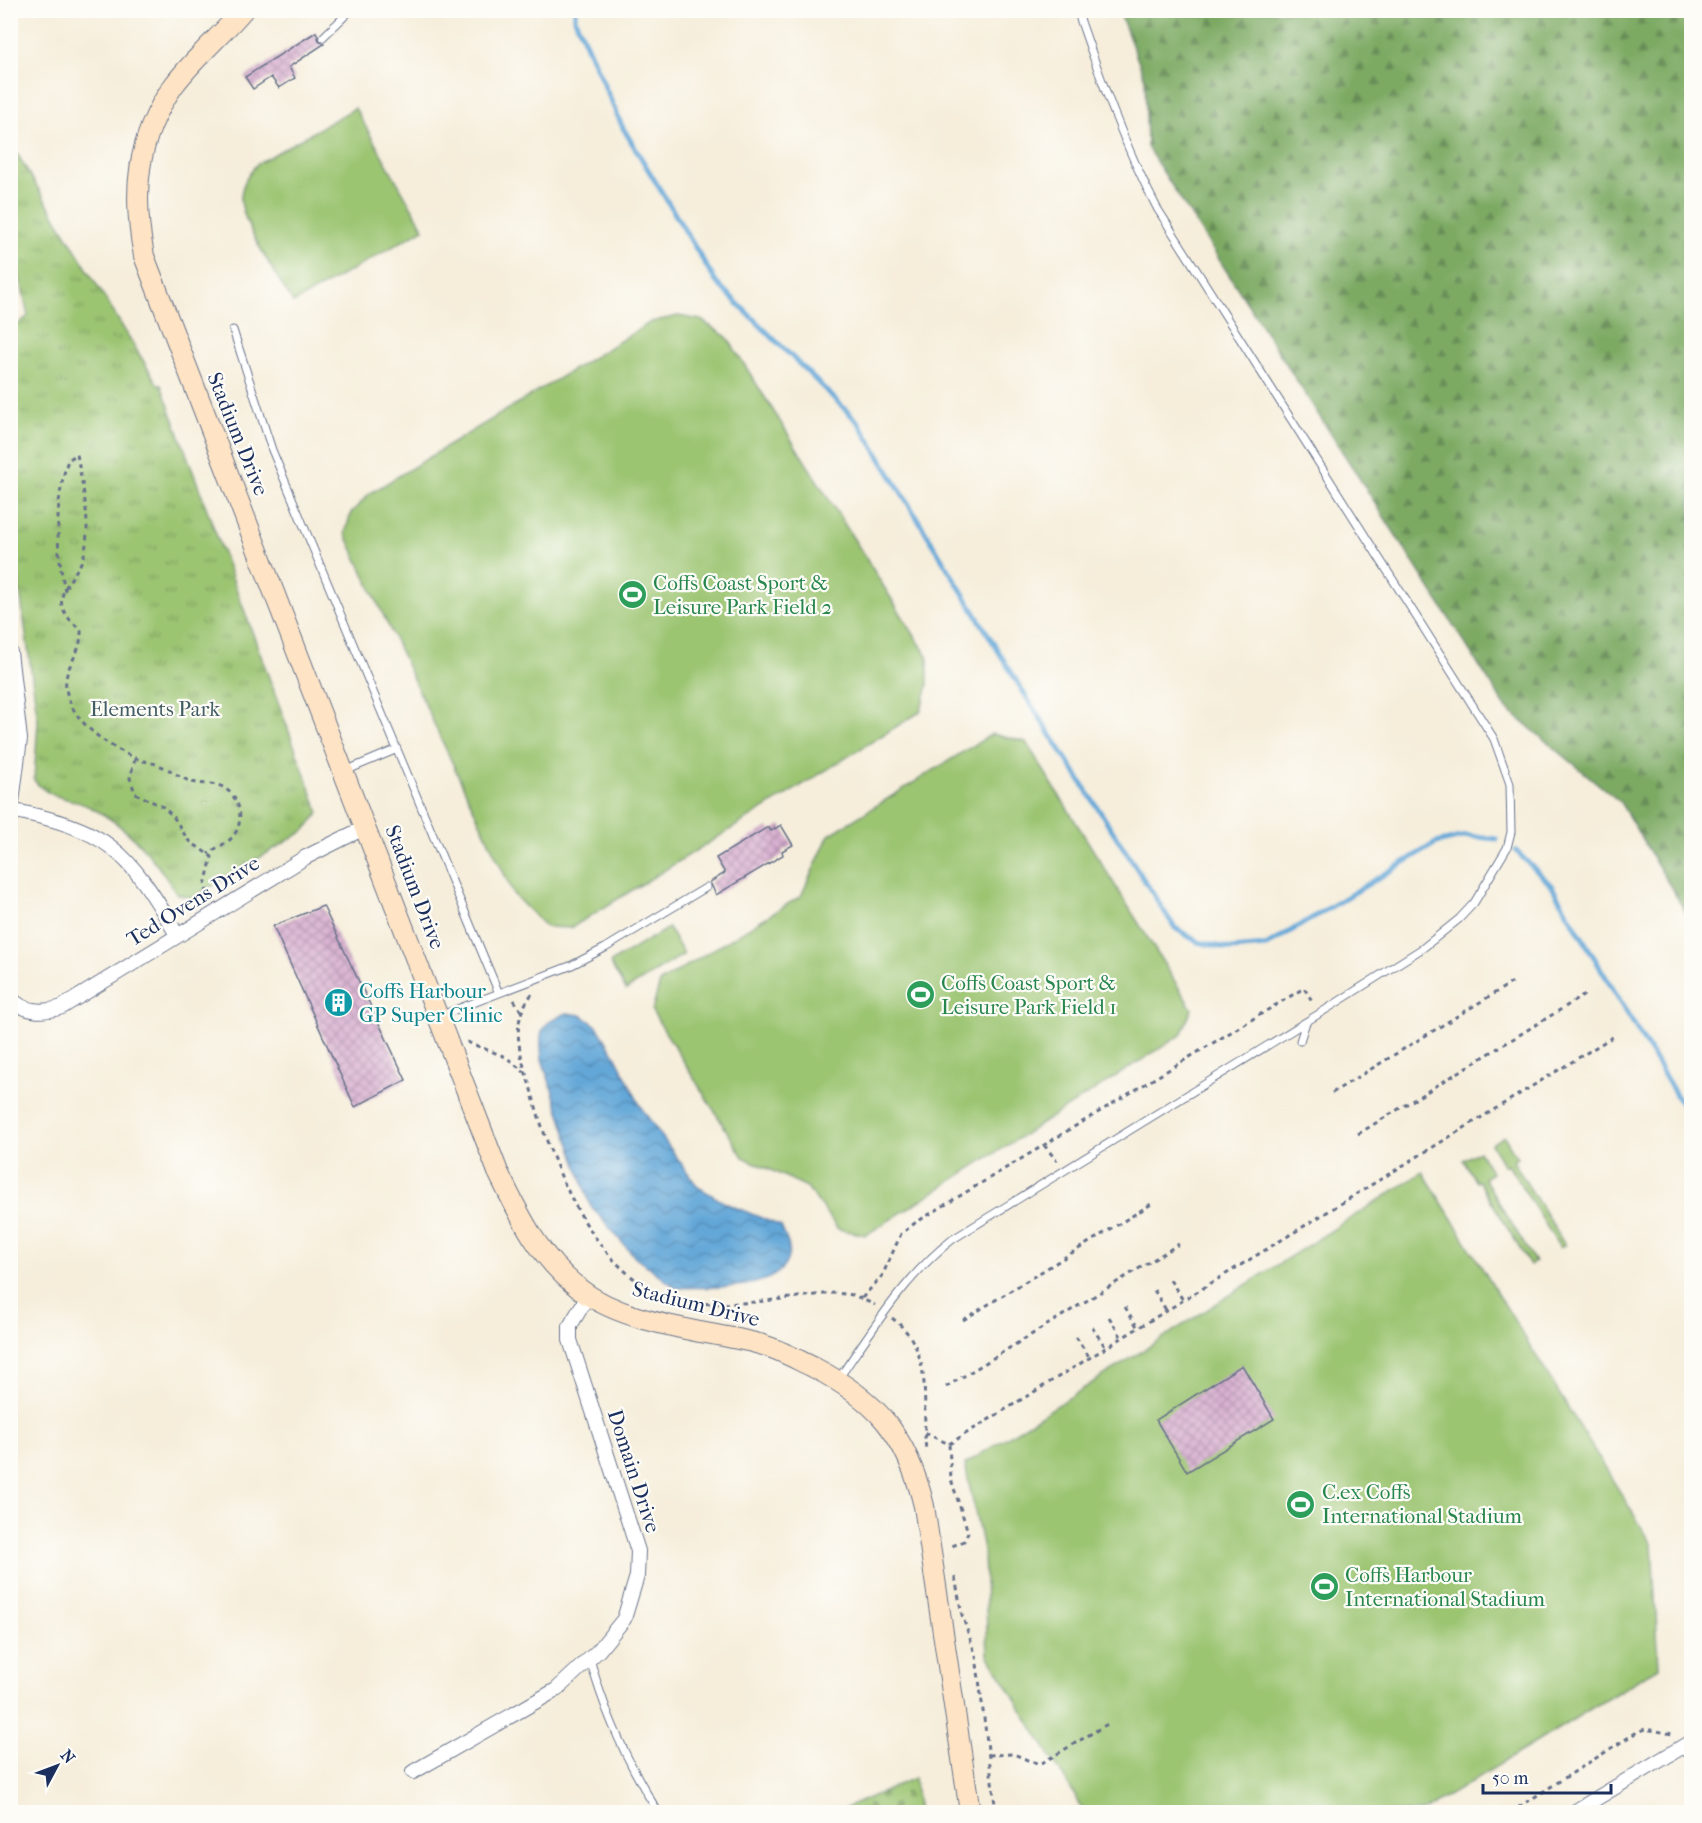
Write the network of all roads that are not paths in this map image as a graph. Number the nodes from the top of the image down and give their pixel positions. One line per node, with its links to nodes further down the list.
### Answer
1 (243, 10): 8 (main road, Stadium Drive)
2 (351, 10): 4 (lane)
3 (1077, 10): 16 (lane)
4 (323, 37)
5 (233, 330): 7 (lane)
6 (10, 652): 9 (street)
7 (395, 750): 8 (lane); 13 (lane)
8 (345, 771): 10 (main road, Stadium Drive)
9 (11, 810): 12 (street)
10 (366, 827): 12 (street, Ted Ovens Drive); 15 (main road, Stadium Drive)
11 (707, 887): 13 (lane)
12 (177, 935): 14 (street, Ted Ovens Drive)
13 (498, 991): 15 (lane)
14 (10, 996)
15 (439, 1016): 18 (main road, Stadium Drive)
16 (1306, 1022): 17 (lane); 19 (lane)
17 (1300, 1041)
18 (589, 1294): 19 (main road, Stadium Drive); 20 (street, Domain Drive)
19 (838, 1380): 24 (main road, Stadium Drive)
20 (589, 1658): 22 (street, Domain Drive); 23 (lane)
21 (1692, 1741): 25 (street)
22 (413, 1773)
23 (658, 1812)
24 (970, 1812)
25 (1574, 1812)

